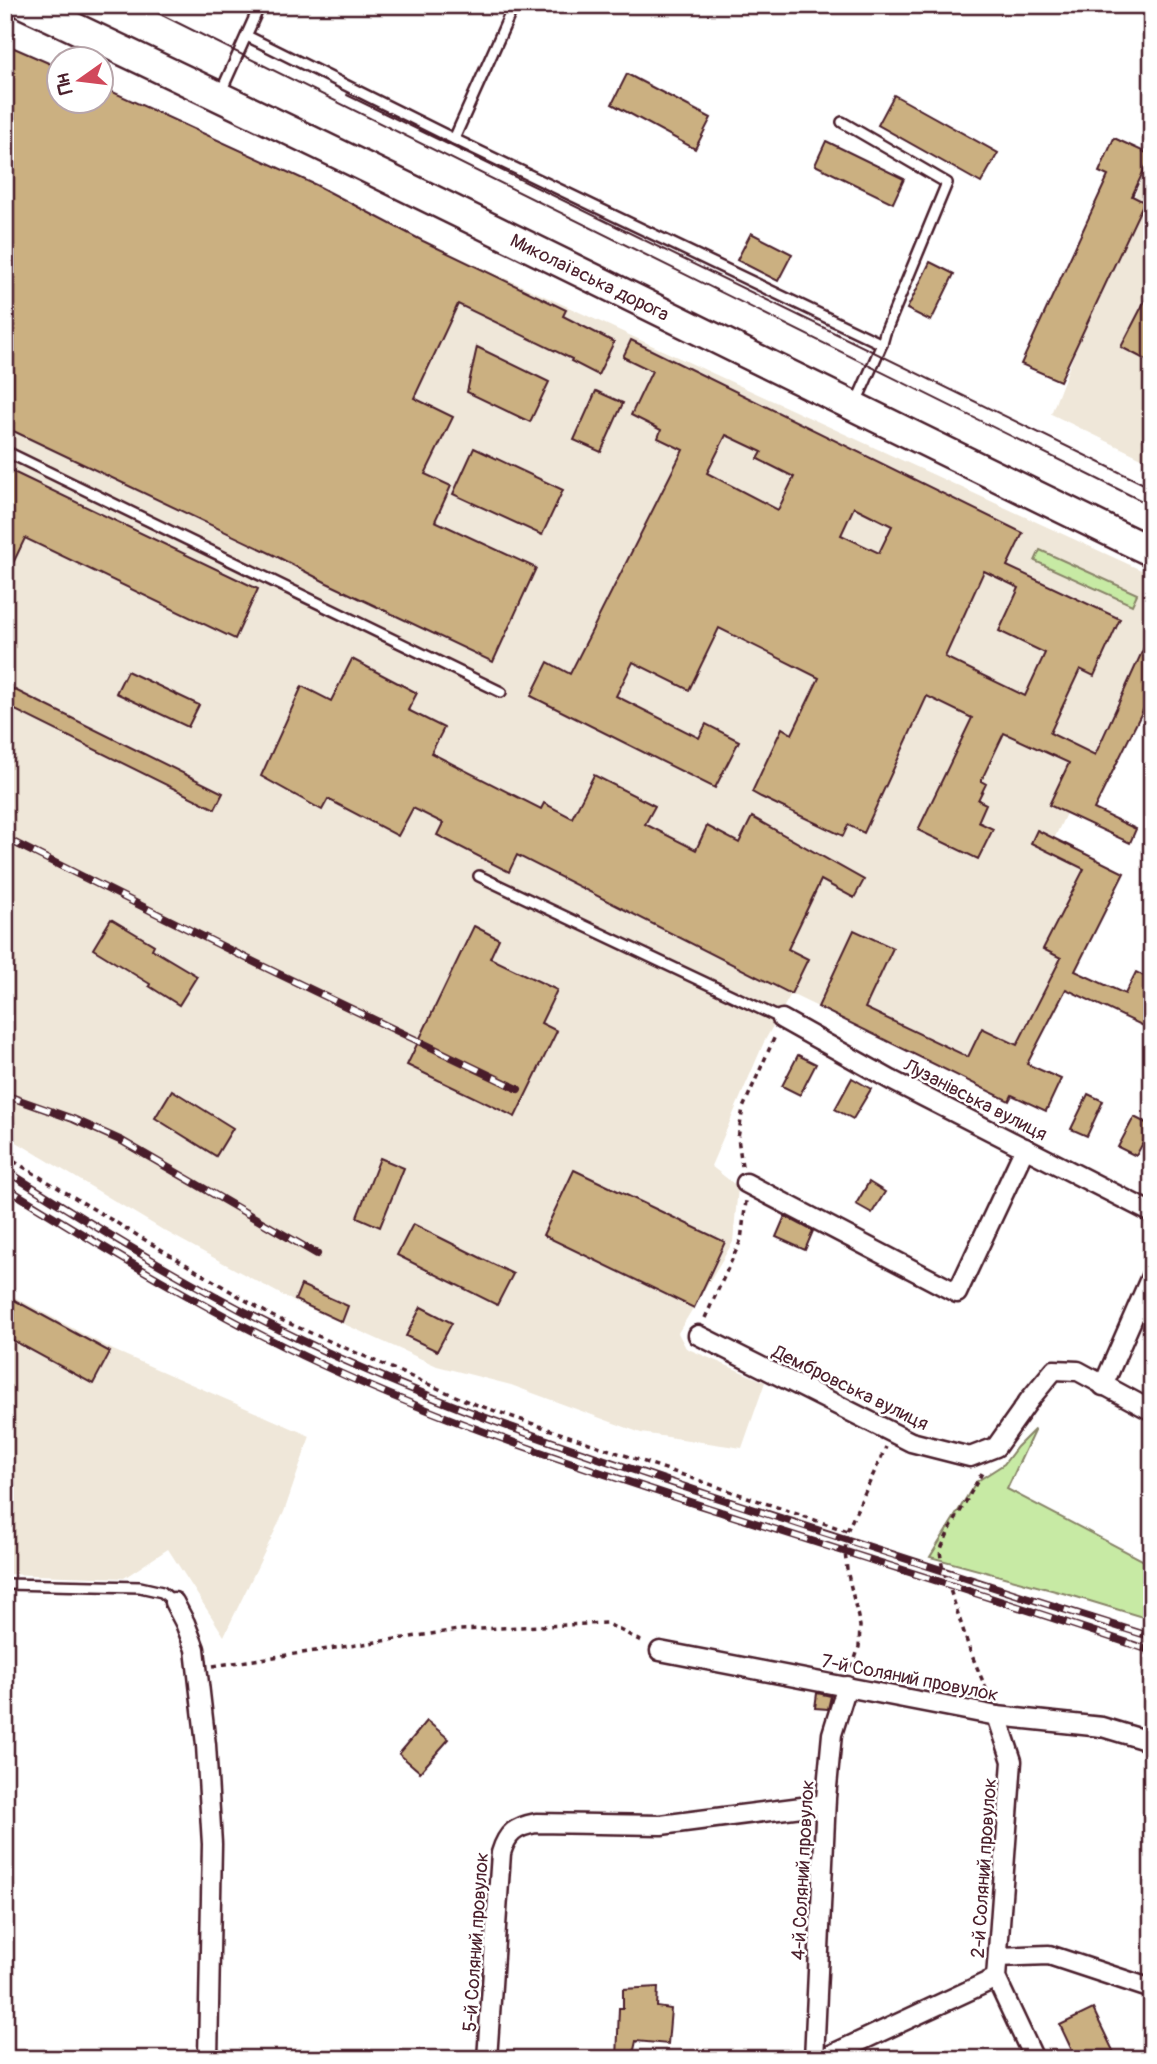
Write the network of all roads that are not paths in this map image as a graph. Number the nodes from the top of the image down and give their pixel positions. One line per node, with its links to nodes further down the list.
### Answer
1 (26, 5): 5 (main road, Миколаївська дорога)
2 (260, 5): 4 (lane)
3 (514, 5): 7 (lane)
4 (247, 36): 5 (lane); 7 (lane)
5 (219, 96): 9 (main road, Миколаївська дорога)
6 (842, 122): 8 (lane)
7 (454, 139): 8 (lane)
8 (883, 344): 9 (lane)
9 (855, 406): 11 (main road, Миколаївська дорога)
10 (5, 451): 12 (lane)
11 (1152, 552)
12 (501, 692)
13 (479, 876): 14 (lane)
14 (782, 1019): 15 (street, Лузанівська вулиця)
15 (1025, 1148): 16 (street); 17 (street, Лузанівська вулиця)
16 (746, 1183)
17 (1152, 1213)
18 (1152, 1274): 20 (street)
19 (698, 1335): 20 (street, Дембровська вулиця)
20 (1103, 1386): 21 (street)
21 (1152, 1411)
22 (5, 1584): 23 (lane)
23 (174, 1602): 32 (street)
24 (660, 1651): 25 (street, 7-й Соляний провулок)
25 (847, 1686): 26 (street, 7-й Соляний провулок); 28 (street, 4-й Соляний провулок)
26 (997, 1716): 27 (street, 7-й Соляний провулок); 29 (street, 2-й Соляний провулок)
27 (1152, 1742)
28 (825, 1804): 33 (street, 5-й Соляний провулок); 34 (street, 4-й Соляний провулок)
29 (998, 1957): 30 (street, 2-й Соляний провулок); 31 (street)
30 (996, 1978): 35 (street); 36 (street, 2-й Соляний провулок)
31 (1152, 1989)
32 (208, 2059)
33 (487, 2059)
34 (814, 2059)
35 (822, 2059)
36 (1034, 2059)

